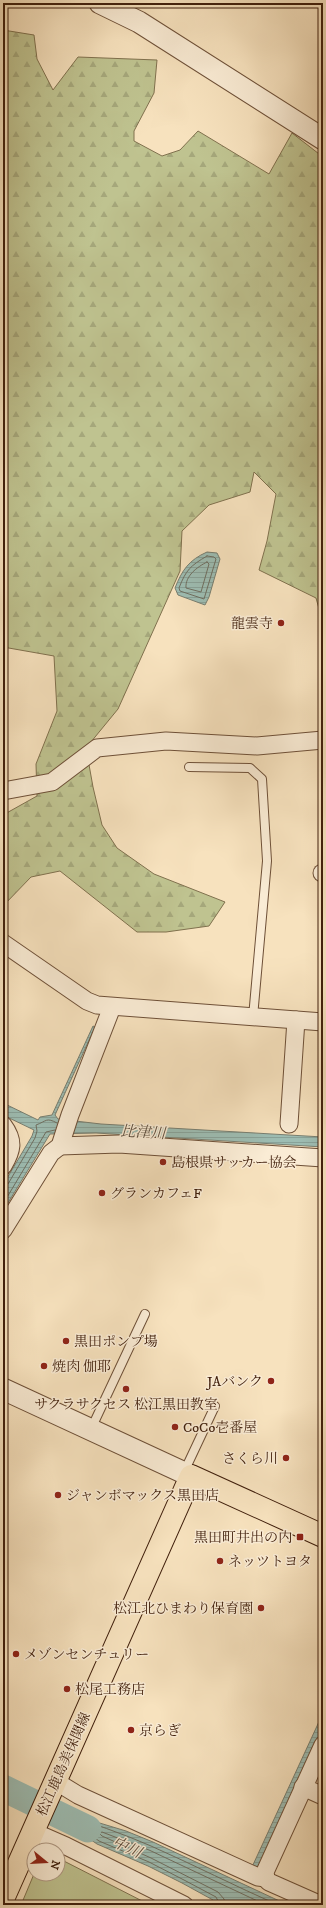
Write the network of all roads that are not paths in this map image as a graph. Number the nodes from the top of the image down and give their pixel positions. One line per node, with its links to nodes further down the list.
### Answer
1 (100, 3): 2 (street)
2 (323, 139)
3 (323, 740): 5 (street)
4 (189, 767): 8 (lane)
5 (3, 791)
6 (3, 943): 7 (street)
7 (112, 1007): 8 (street); 13 (street)
8 (253, 1017): 9 (street)
9 (296, 1020): 10 (street); 11 (street)
10 (323, 1022)
11 (289, 1124)
12 (3, 1125): 15 (street)
13 (61, 1141): 14 (street); 16 (street)
14 (323, 1158)
15 (3, 1166)
16 (3, 1230)
17 (145, 1314): 20 (lane)
18 (3, 1389): 20 (street)
19 (215, 1406): 21 (lane)
20 (91, 1430): 21 (street)
21 (187, 1474): 22 (main road); 24 (main road, 松江鹿島美保関線)
22 (323, 1536)
23 (323, 1745): 25 (street)
24 (54, 1783): 27 (main road, 松江鹿島美保関線); 28 (street)
25 (303, 1787): 26 (street); 28 (street)
26 (323, 1796)
27 (34, 1830): 29 (main road, 松江鹿島美保関線); 30 (street)
28 (257, 1876): 31 (street)
29 (3, 1899)
30 (184, 1905)
31 (321, 1905)

